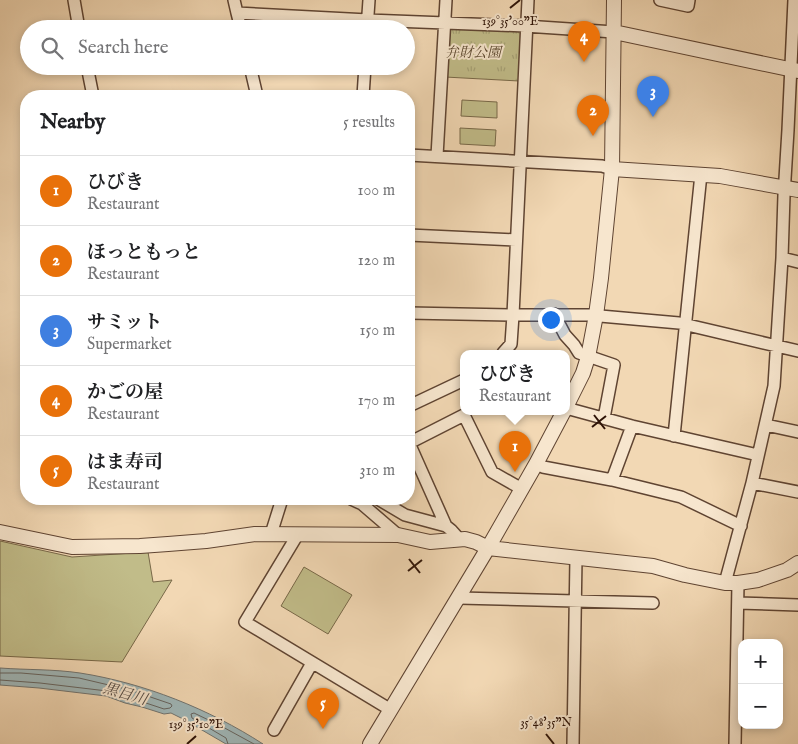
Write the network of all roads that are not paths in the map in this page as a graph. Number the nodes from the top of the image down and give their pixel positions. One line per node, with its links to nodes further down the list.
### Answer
1 (74, 0): 11 (street)
2 (234, 0): 10 (street)
3 (369, 0): 14 (street)
4 (446, 0): 15 (street)
5 (528, 0): 17 (street)
6 (614, 0): 18 (street)
7 (660, 0): 8 (street)
8 (689, 0)
9 (794, 0): 19 (street)
10 (237, 13): 12 (street); 13 (street)
11 (78, 20)
12 (239, 20)
13 (320, 20)
14 (367, 20)
15 (445, 22): 16 (street); 17 (street); 27 (street)
16 (415, 23)
17 (526, 26): 18 (street); 28 (street)
18 (614, 32): 19 (street); 29 (street)
19 (794, 70): 31 (street)
20 (89, 75): 23 (street)
21 (252, 75): 24 (street)
22 (364, 75): 25 (street)
23 (92, 90)
24 (256, 90)
25 (363, 90)
26 (415, 155): 27 (street)
27 (437, 156): 28 (street)
28 (520, 162): 29 (street); 33 (street)
29 (612, 169): 30 (street); 39 (street)
30 (701, 174): 31 (street); 40 (street)
31 (791, 188): 34 (street)
32 (415, 235): 33 (street)
33 (516, 240): 38 (street)
34 (782, 258): 35 (street); 41 (street)
35 (798, 262)
36 (415, 313): 38 (street)
37 (554, 314): 38 (street); 39 (street); 44 (street)
38 (513, 315): 42 (street)
39 (596, 315): 40 (street); 44 (street)
40 (686, 324): 41 (street); 56 (street)
41 (777, 346): 43 (street); 53 (street)
42 (506, 350)
43 (798, 351)
44 (588, 357): 46 (street); 52 (street)
45 (460, 382): 47 (street)
46 (570, 400)
47 (415, 403)
48 (570, 410): 52 (street)
49 (464, 415): 63 (street)
50 (464, 415): 57 (street)
51 (563, 415): 60 (street)
52 (604, 418): 54 (street)
53 (766, 425): 55 (street); 58 (street)
54 (632, 426): 56 (street); 61 (street)
55 (798, 432)
56 (674, 436): 58 (street)
57 (415, 440)
58 (758, 454): 62 (street)
59 (415, 456): 68 (street)
60 (536, 464): 61 (street); 63 (street)
61 (612, 480): 69 (street)
62 (752, 483): 64 (street); 69 (street)
63 (522, 489): 75 (street)
64 (798, 492)
65 (280, 505): 71 (street)
66 (363, 505): 73 (street)
67 (388, 505): 68 (street)
68 (446, 526): 74 (street)
69 (741, 526): 78 (street)
70 (0, 532): 71 (street)
71 (271, 534): 72 (street)
72 (298, 534): 73 (street); 84 (street)
73 (398, 535): 74 (street)
74 (460, 540): 75 (street)
75 (488, 548): 76 (street); 79 (street)
76 (576, 558): 78 (street); 80 (street)
77 (798, 563): 78 (street)
78 (732, 583): 82 (street)
79 (458, 598): 80 (street); 85 (street)
80 (575, 601): 81 (street); 88 (street)
81 (653, 603)
82 (738, 603): 83 (street); 89 (street)
83 (798, 605)
84 (312, 663): 85 (street); 86 (street)
85 (391, 710): 87 (street)
86 (274, 730)
87 (370, 744)
88 (573, 744)
89 (735, 744)

